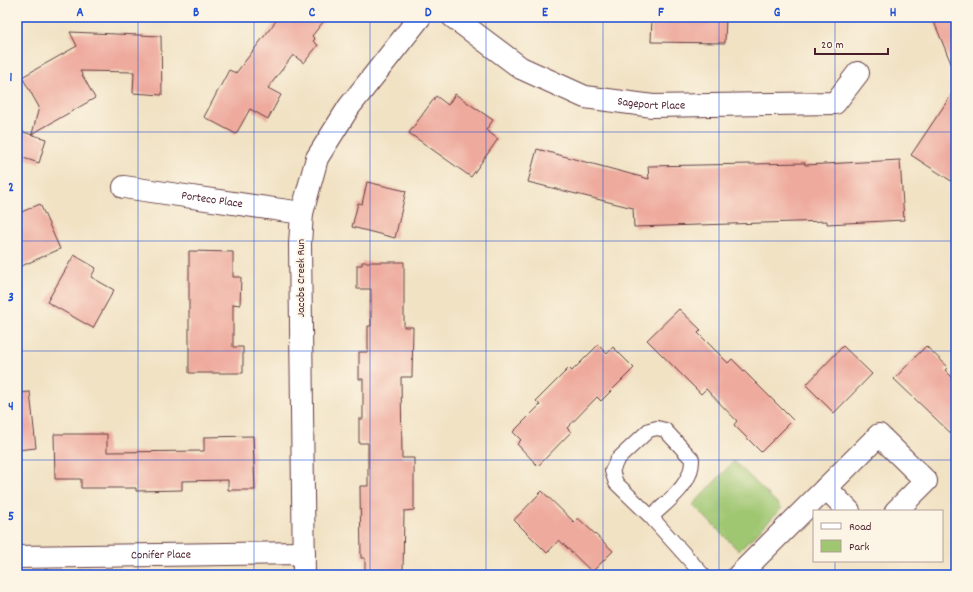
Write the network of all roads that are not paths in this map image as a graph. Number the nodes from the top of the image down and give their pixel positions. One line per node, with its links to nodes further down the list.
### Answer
1 (420, 17): 5 (street, Jacobs Creek Run)
2 (453, 17): 3 (street, Sageport Place)
3 (858, 73)
4 (124, 187): 5 (street, Porteco Place)
5 (302, 213): 10 (street, Jacobs Creek Run)
6 (826, 488): 7 (street); 8 (street); 14 (street)
7 (848, 510)
8 (897, 510)
9 (651, 517): 9 (lane); 13 (lane)
10 (304, 553): 11 (street, Conifer Place); 12 (street, Jacobs Creek Run)
11 (17, 557)
12 (304, 575)
13 (703, 575)
14 (739, 575)

